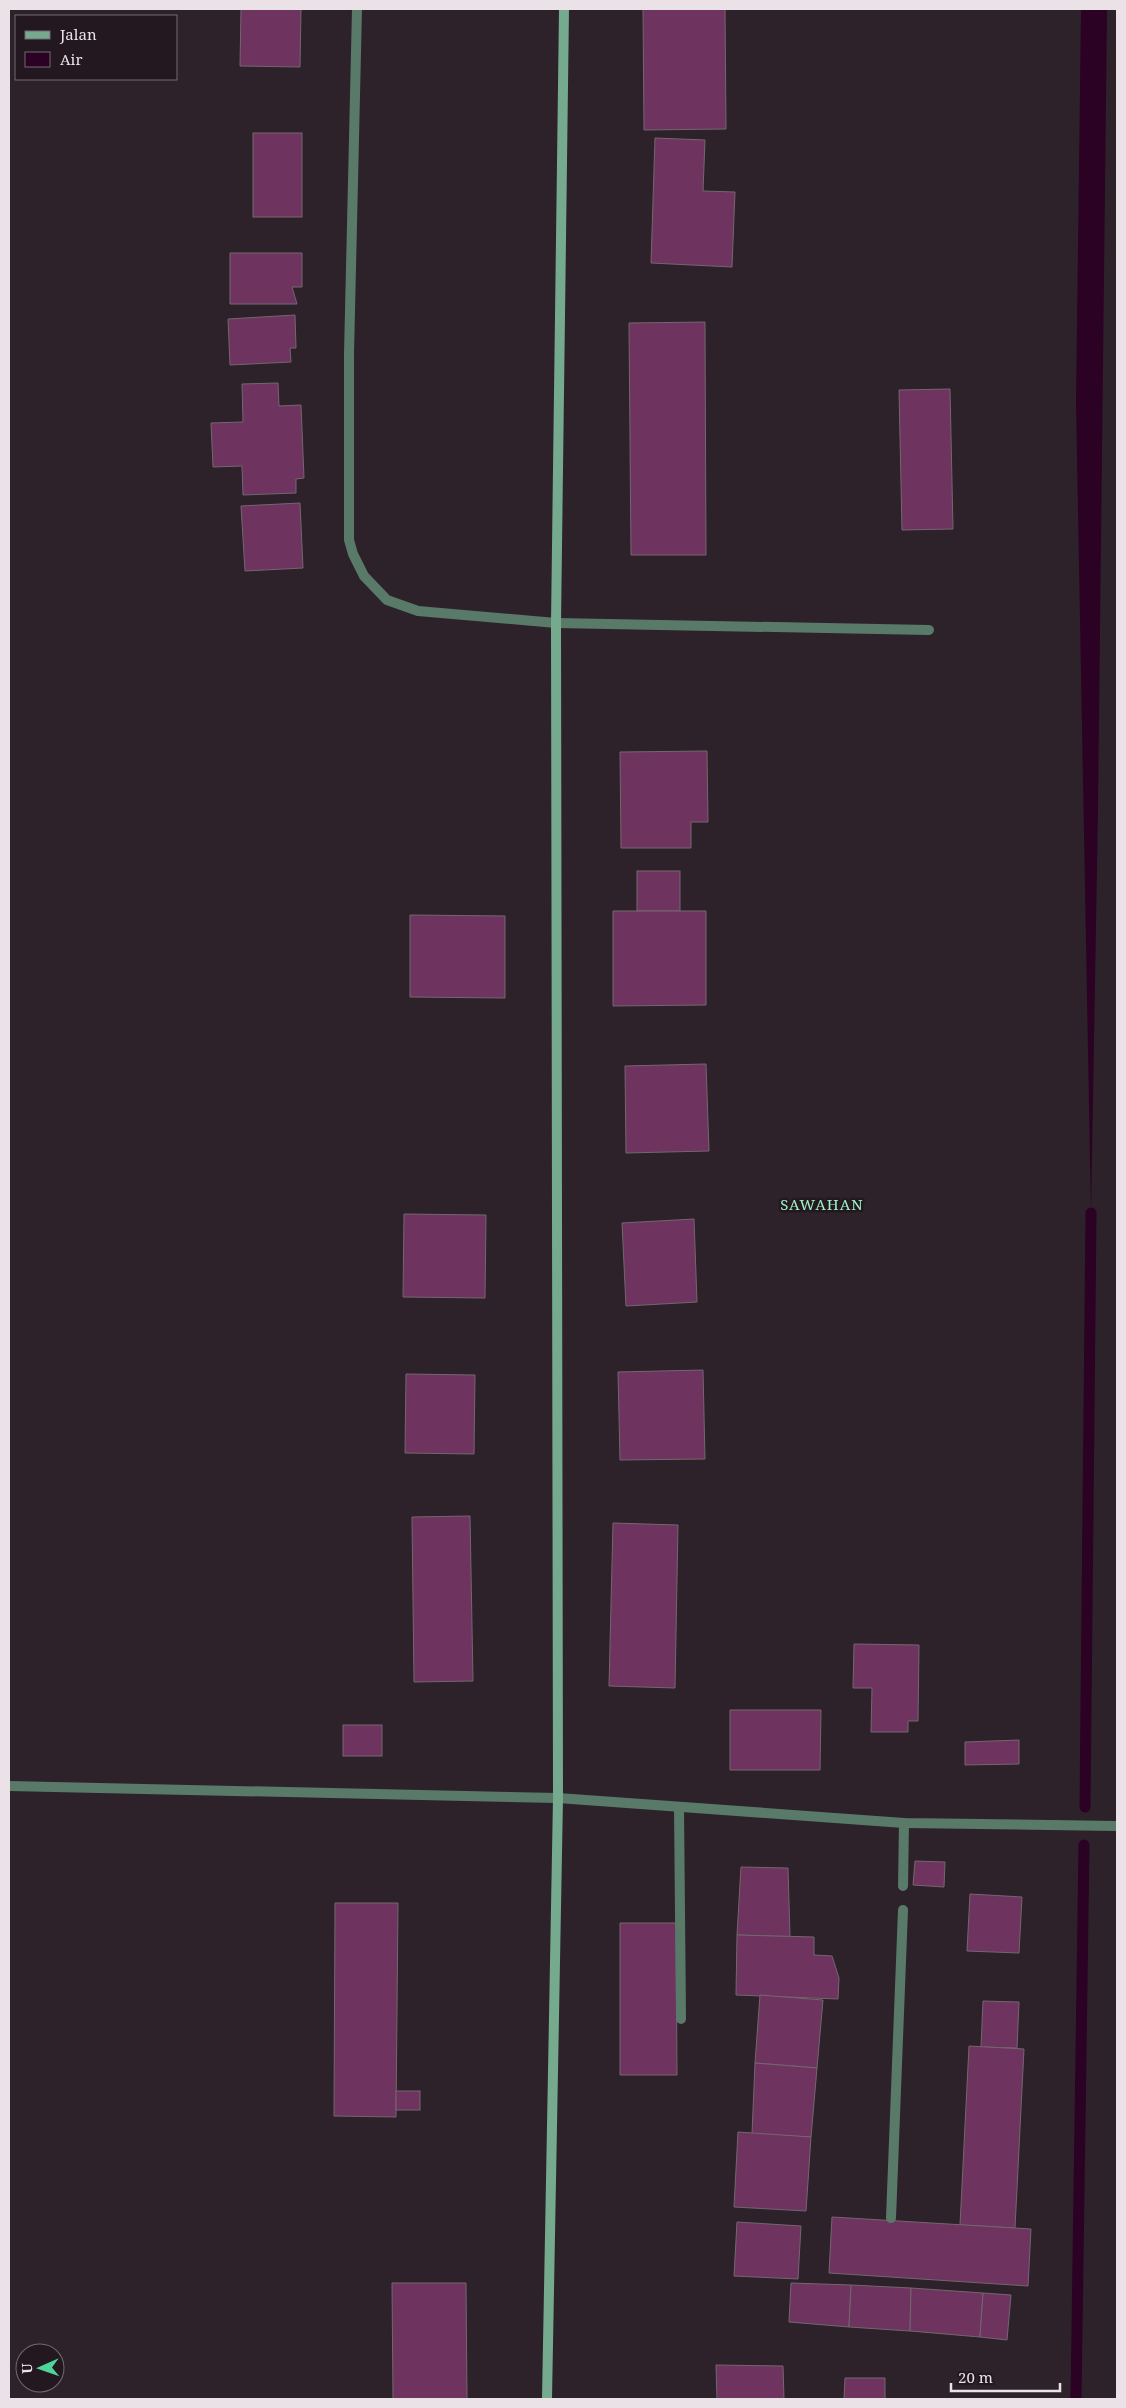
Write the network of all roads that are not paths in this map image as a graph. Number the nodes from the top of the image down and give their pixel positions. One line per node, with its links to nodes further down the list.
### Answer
1 (357, 9): 3 (street)
2 (564, 9): 3 (street)
3 (556, 624): 4 (street); 6 (street)
4 (929, 630)
5 (9, 1786): 6 (street)
6 (558, 1798): 7 (street); 14 (street)
7 (679, 1807): 8 (street); 12 (street)
8 (904, 1824): 9 (street); 10 (street)
9 (1117, 1826)
10 (903, 1886)
11 (903, 1910): 13 (street)
12 (681, 2019)
13 (891, 2218)
14 (547, 2399)

